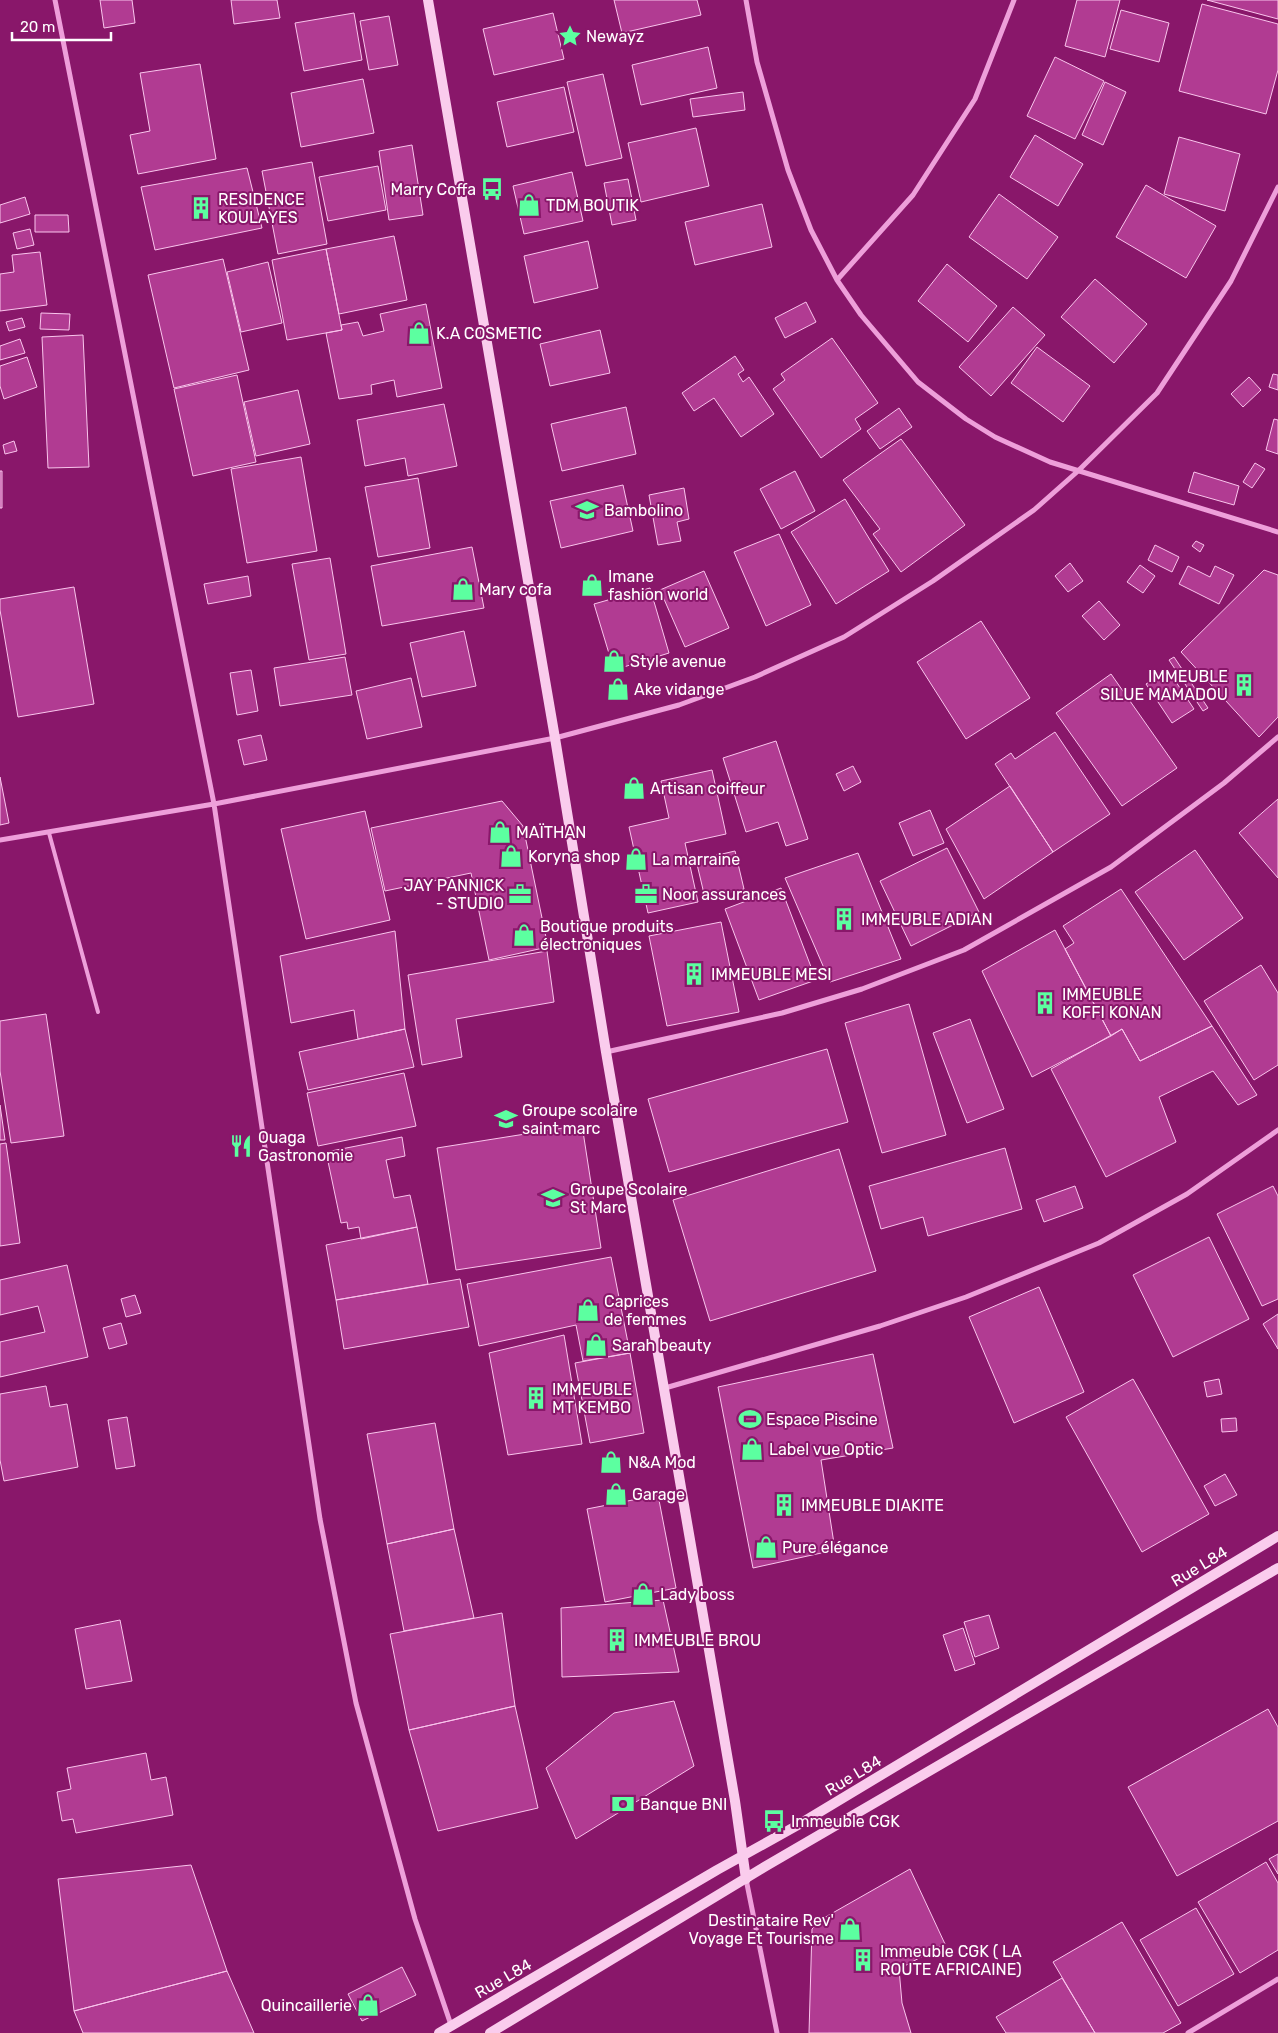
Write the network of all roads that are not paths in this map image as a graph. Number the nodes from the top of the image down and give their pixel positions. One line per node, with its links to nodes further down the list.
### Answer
1 (55, 0): 11 (street)
2 (428, 0): 10 (street)
3 (746, 0): 6 (street)
4 (1014, 0): 6 (street)
5 (1278, 187): 7 (street)
6 (837, 280): 7 (street)
7 (1078, 471): 8 (street); 10 (street)
8 (1278, 532)
9 (1278, 737): 15 (street)
10 (555, 738): 11 (street); 15 (street)
11 (214, 804): 12 (street); 23 (street)
12 (48, 833): 13 (street); 14 (lane)
13 (0, 840)
14 (98, 1012)
15 (606, 1052): 17 (street)
16 (1278, 1130): 17 (street)
17 (665, 1388): 20 (street)
18 (1278, 1536): 20 (street, Rue L84)
19 (1278, 1568): 21 (street)
20 (743, 1856): 21 (street); 23 (street, Rue L84)
21 (746, 1878): 25 (street); 26 (street)
22 (1278, 1979): 27 (street)
23 (452, 2026): 24 (street, Rue L84)
24 (439, 2033)
25 (490, 2033)
26 (777, 2033)
27 (1188, 2033)

